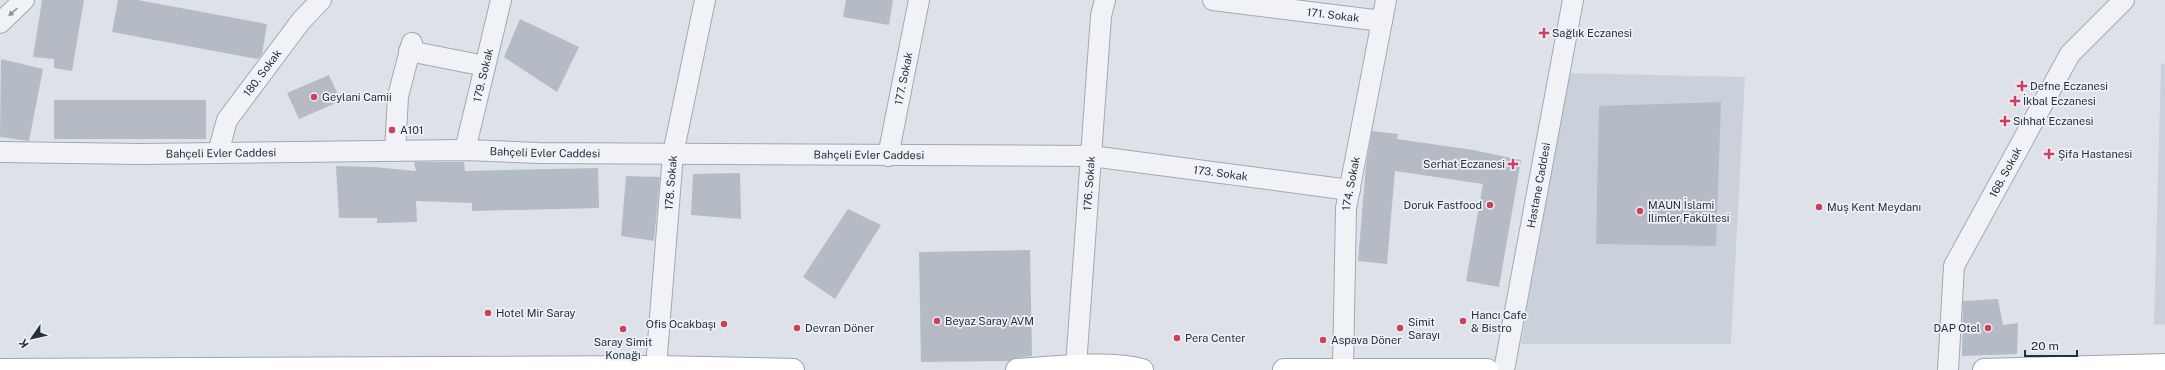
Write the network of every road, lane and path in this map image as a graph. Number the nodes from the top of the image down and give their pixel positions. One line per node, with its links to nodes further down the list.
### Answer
1 (24, 0): 12 (street, one-way to 12)
2 (321, 0): 17 (street, 180. Sokak)
3 (501, 0): 13 (street, 179. Sokak)
4 (705, 0): 18 (street, 178. Sokak)
5 (919, 0): 19 (street, 177. Sokak)
6 (1105, 0): 20 (street, 176. Sokak)
7 (1213, 0): 11 (street, 171. Sokak)
8 (1386, 0): 11 (street, 174. Sokak)
9 (1573, 0): 32 (street, Hastane Caddesi)
10 (2124, 0): 33 (street, 168. Sokak)
11 (1382, 21): 21 (street, 174. Sokak)
12 (0, 23)
13 (485, 66): 14 (street, 179. Sokak); 15 (street)
14 (465, 150): 15 (street, Bahçeli Evler Caddesi); 18 (street, Bahçeli Evler Caddesi)
15 (395, 151): 17 (street, Bahçeli Evler Caddesi)
16 (0, 152): 17 (street, Bahçeli Evler Caddesi)
17 (218, 153)
18 (673, 154): 19 (street, Bahçeli Evler Caddesi); 24 (street, 178. Sokak)
19 (888, 156): 20 (street, Bahçeli Evler Caddesi)
20 (1091, 156): 21 (street, 173. Sokak); 23 (street, 176. Sokak)
21 (1350, 190): 25 (street, 174. Sokak)
22 (2165, 365): 34 (main road)
23 (1076, 366): 28 (main road); 29 (main road)
24 (656, 367): 26 (main road); 27 (main road)
25 (1343, 369): 30 (main road); 31 (main road)
26 (0, 370)
27 (793, 370)
28 (1017, 370)
29 (1142, 370)
30 (1284, 370)
31 (1487, 370)
32 (1504, 370)
33 (1948, 370)
34 (1984, 370)

